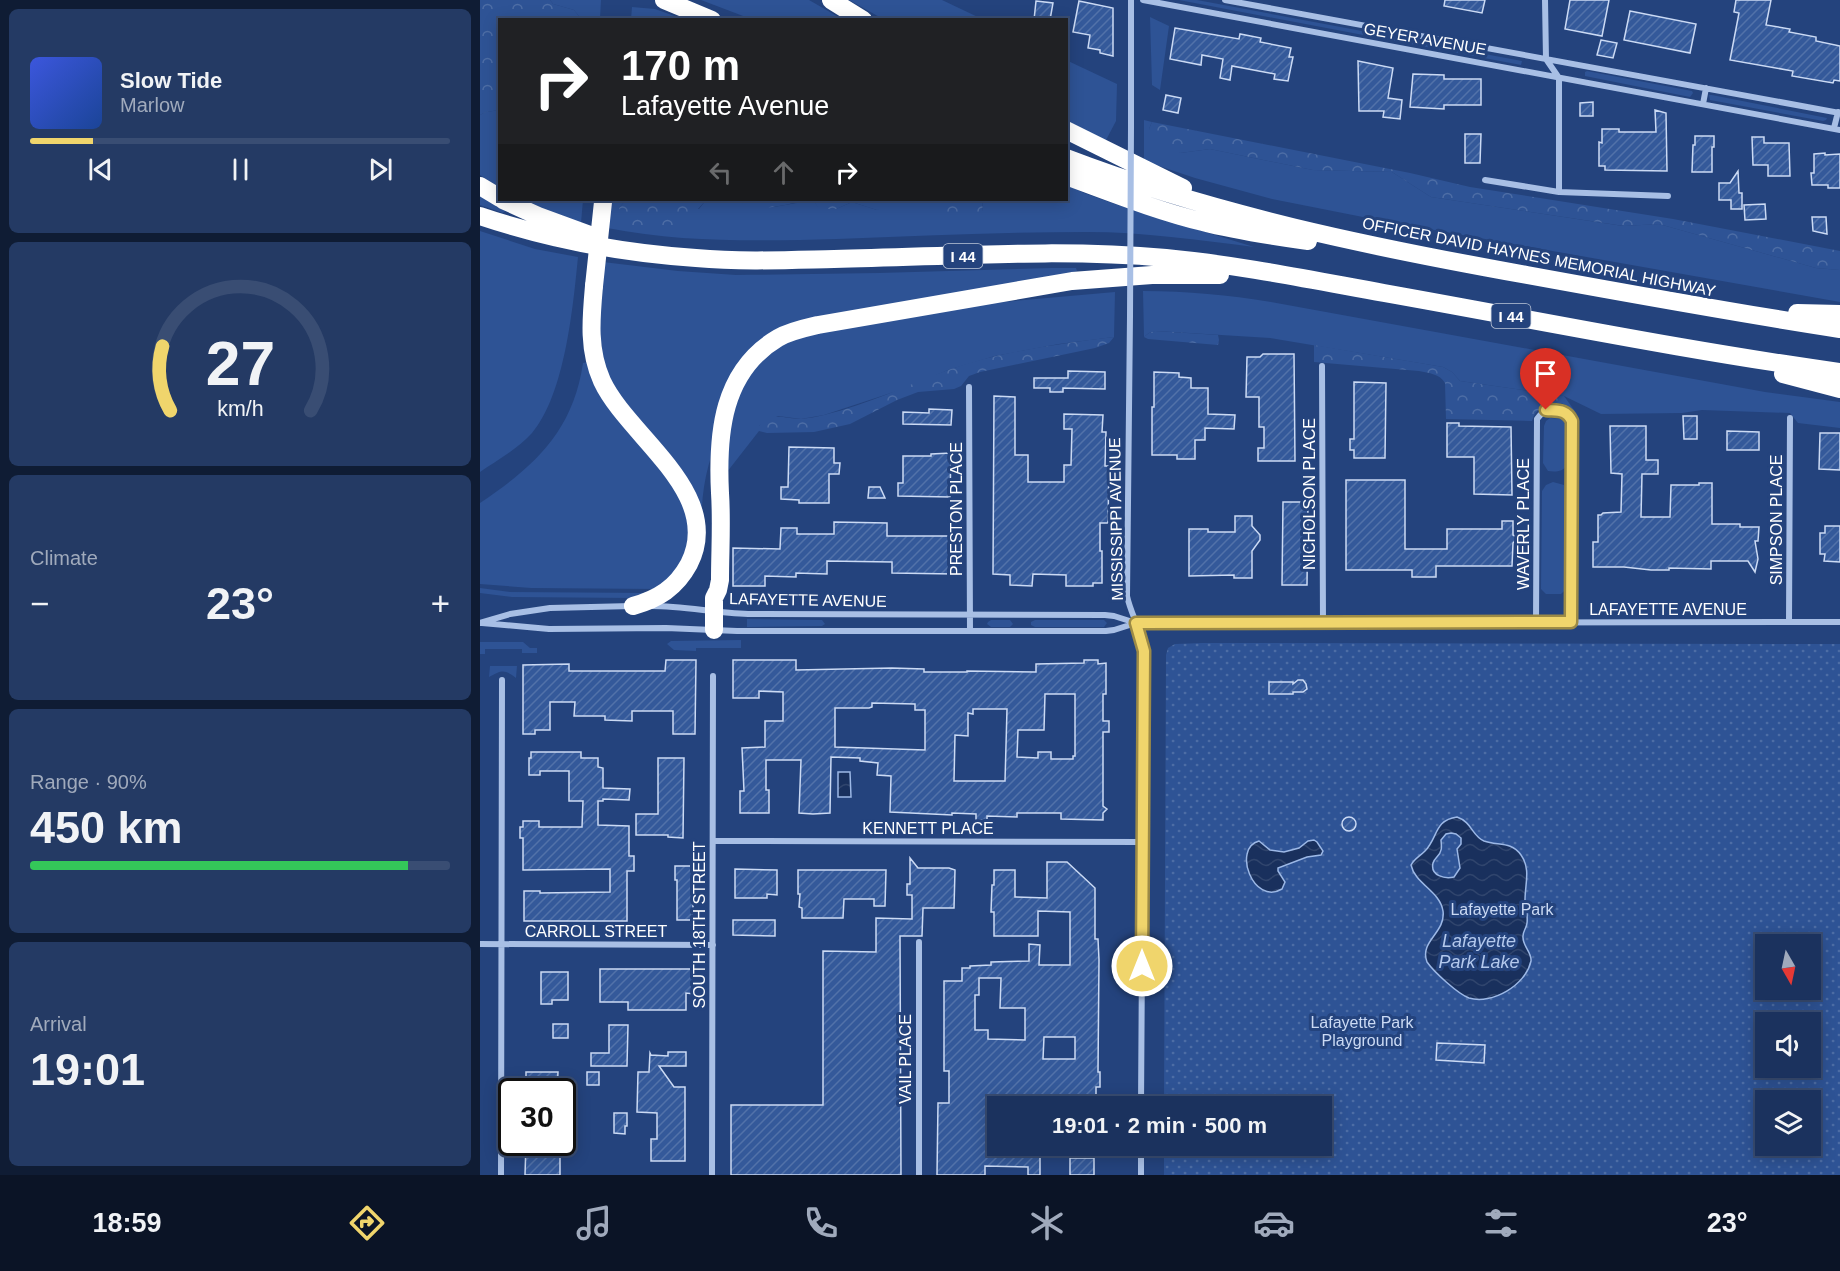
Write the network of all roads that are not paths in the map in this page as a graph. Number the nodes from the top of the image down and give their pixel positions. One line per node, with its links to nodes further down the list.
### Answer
1 (664, 0): 7 (highway)
2 (831, 0): 8 (highway)
3 (1131, 0): 47 (street, MISSISSIPPI AVENUE, bridge)
4 (1143, 0): 10 (street, GEYER AVENUE)
5 (1226, 0): 9 (street, GEYER AVENUE)
6 (1545, 0): 9 (street)
7 (707, 18)
8 (860, 18)
9 (1546, 59): 10 (street); 11 (street, GEYER AVENUE)
10 (1559, 78): 12 (street, GEYER AVENUE); 20 (street)
11 (1706, 88): 12 (street); 13 (street, GEYER AVENUE)
12 (1703, 104): 14 (street, GEYER AVENUE)
13 (1839, 112): 14 (street, GEYER AVENUE)
14 (1837, 129)
15 (1068, 131): 25 (highway)
16 (1068, 159): 25 (highway)
17 (1068, 177): 28 (highway)
18 (1485, 180): 20 (street)
19 (480, 186): 22 (highway)
20 (1558, 192): 21 (street)
21 (1668, 196)
22 (498, 197)
23 (505, 201): 27 (highway)
24 (603, 201): 40 (highway, bridge)
25 (1234, 212): 28 (highway, OFFICER DAVID HAYNES MEMORIAL HIGHWAY)
26 (480, 216): 27 (highway, I 44)
27 (639, 253): 29 (highway, I 44)
28 (1422, 256): 31 (highway, OFFICER DAVID HAYNES MEMORIAL HIGHWAY)
29 (1285, 275): 33 (highway, I 44); 39 (highway)
30 (1840, 314): 31 (highway)
31 (1748, 315): 32 (highway, OFFICER DAVID HAYNES MEMORIAL HIGHWAY)
32 (1840, 328)
33 (1737, 356): 35 (highway, I 44); 37 (highway)
34 (1322, 366): 48 (street, NICHOLSON PLACE)
35 (1840, 372)
36 (969, 387): 41 (street, PRESTON PLACE)
37 (1840, 389)
38 (1790, 418): 44 (street, SIMPSON PLACE)
39 (714, 605): 40 (street, LAFAYETTE AVENUE); 41 (street, LAFAYETTE AVENUE); 49 (highway)
40 (633, 606): 46 (street, LAFAYETTE AVENUE)
41 (970, 614): 47 (street, LAFAYETTE AVENUE); 50 (street, PRESTON PLACE)
42 (1536, 622): 43 (street, LAFAYETTE AVENUE); 43 (street, WAVERLY PLACE); 48 (street, LAFAYETTE AVENUE)
43 (1571, 622): 44 (street, LAFAYETTE AVENUE)
44 (1789, 622): 45 (street, LAFAYETTE AVENUE)
45 (1840, 622)
46 (480, 623): 49 (street, LAFAYETTE AVENUE)
47 (1136, 623): 48 (street, LAFAYETTE AVENUE); 50 (street, LAFAYETTE AVENUE); 54 (street, MISSISSIPPI AVENUE)
48 (1323, 623)
49 (714, 630): 50 (street, LAFAYETTE AVENUE)
50 (970, 631)
51 (713, 676): 53 (street, SOUTH 18TH STREET)
52 (502, 680): 57 (street)
53 (713, 841): 54 (street, KENNETT PLACE); 58 (street, SOUTH 18TH STREET)
54 (1143, 842): 59 (street, MISSISSIPPI AVENUE)
55 (919, 942): 63 (street, VAIL PLACE)
56 (480, 944): 57 (street, CARROLL STREET)
57 (501, 945): 58 (street, CARROLL STREET); 61 (street)
58 (713, 945): 62 (street, SOUTH 18TH STREET)
59 (1141, 1096)
60 (1141, 1156): 64 (street)
61 (501, 1175)
62 (712, 1175)
63 (919, 1175)
64 (1141, 1175)

